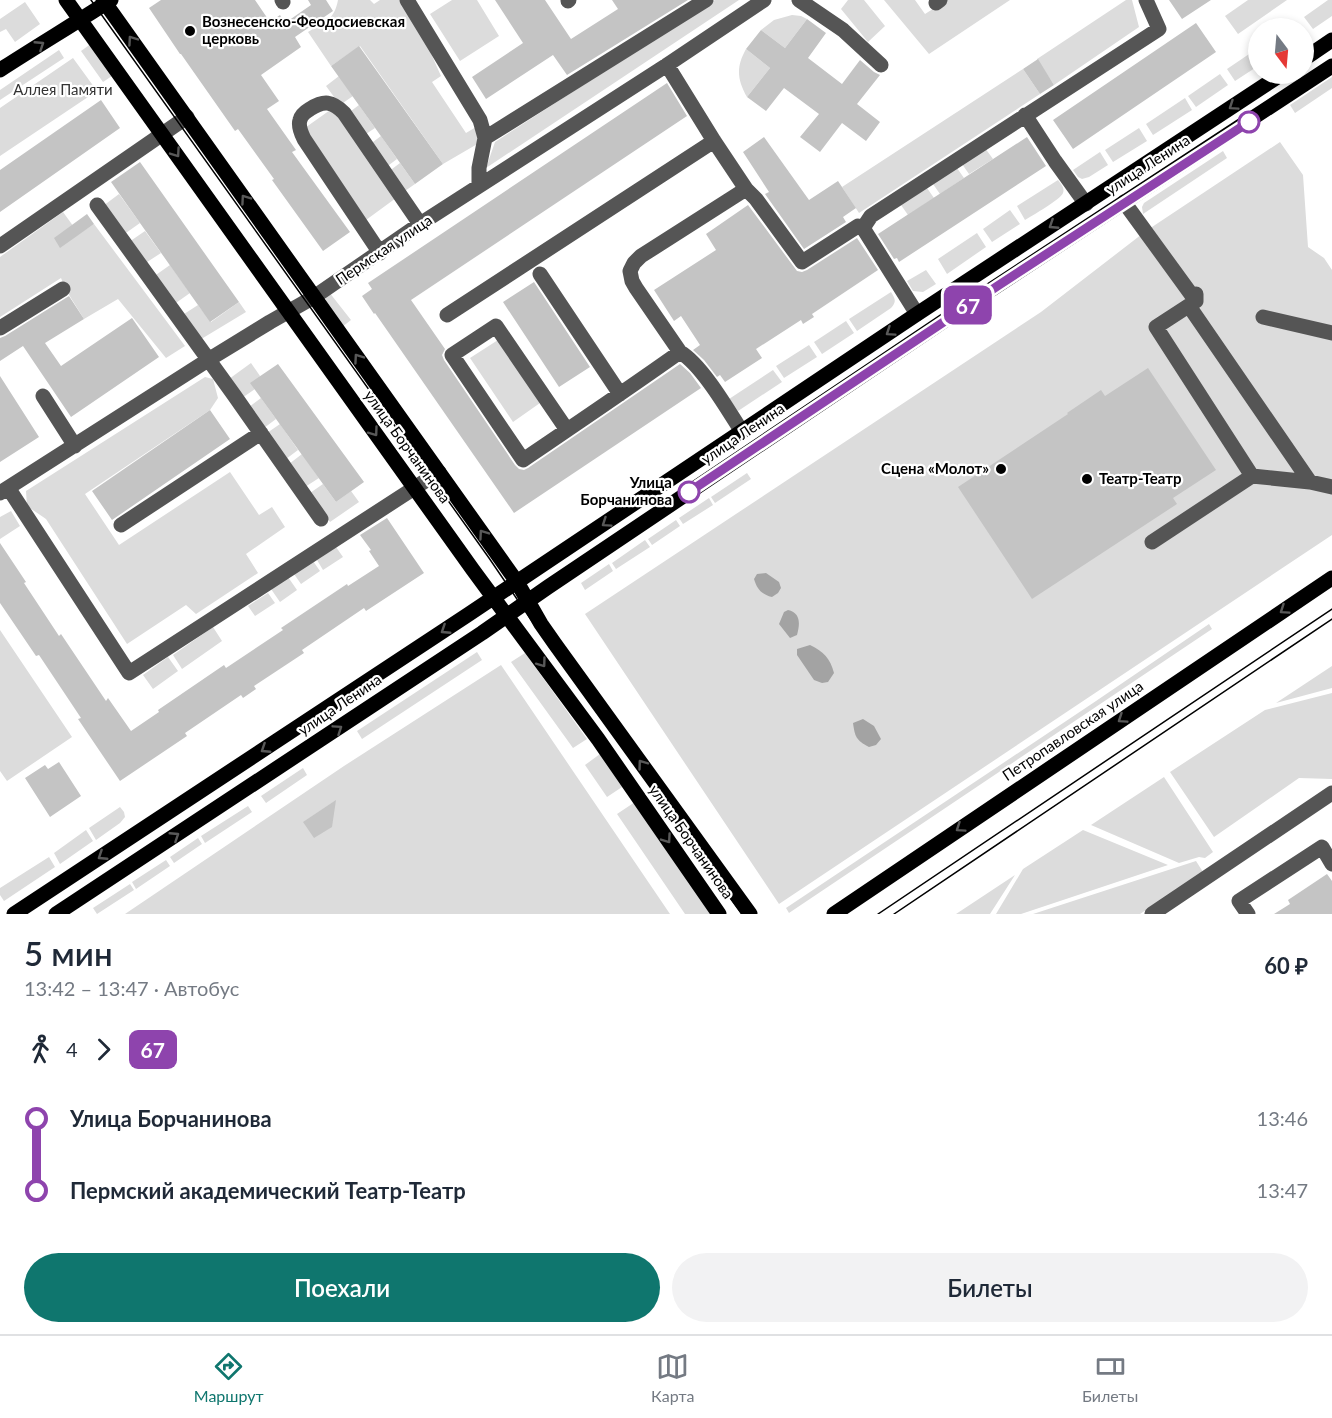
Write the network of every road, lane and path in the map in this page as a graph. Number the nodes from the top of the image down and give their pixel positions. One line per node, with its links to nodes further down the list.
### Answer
1 (66, 0): 8 (main road, улица Борчанинова)
2 (407, 0): 19 (street)
3 (706, 0): 19 (street)
4 (764, 0): 11 (street, Пермская улица)
5 (799, 0): 12 (street)
6 (1146, 0): 16 (street)
7 (107, 1): 8 (main road); 17 (main road, улица Борчанинова, one-way to 7)
8 (81, 21): 14 (main road, one-way to 8); 18 (main road, улица Борчанинова)
9 (1332, 40): 10 (main road)
10 (1314, 52)
11 (667, 65): 20 (street); 21 (street, Пермская улица)
12 (881, 65)
13 (1332, 66): 23 (main road, улица Ленина)
14 (0, 70)
15 (1267, 84): 24 (main road, улица Ленина, one-way to 24)
16 (1025, 115): 24 (street); 27 (street)
17 (187, 117): 18 (street); 32 (main road, улица Борчанинова, one-way to 17)
18 (163, 134): 28 (street); 34 (main road, улица Борчанинова, one-way to 34)
19 (485, 138): 21 (street)
20 (714, 141): 22 (street); 36 (street)
21 (479, 186): 26 (street, Пермская улица)
22 (746, 189): 27 (street); 40 (street)
23 (1124, 202): 33 (street); 60 (main road, улица Ленина)
24 (1086, 204): 35 (main road, улица Ленина, one-way to 35)
25 (97, 205): 41 (street)
26 (420, 224): 29 (street, Пермская улица); 29 (street)
27 (863, 228): 35 (street)
28 (0, 246)
29 (380, 253): 32 (street, Пермская улица)
30 (540, 274): 42 (street)
31 (63, 289): 38 (street)
32 (314, 297): 34 (street, Пермская улица); 48 (main road, улица Борчанинова, one-way to 32)
33 (1194, 300): 49 (street); 50 (street)
34 (288, 312): 41 (street, Пермская улица); 52 (main road, улица Борчанинова, one-way to 52)
35 (917, 314): 45 (main road, улица Ленина, one-way to 45)
36 (447, 315)
37 (1263, 317): 39 (street)
38 (0, 328)
39 (1332, 333)
40 (680, 352): 42 (street); 45 (street)
41 (208, 360): 46 (street); 47 (street, Пермская улица)
42 (620, 394): 44 (street)
43 (43, 396): 47 (street)
44 (567, 430): 44 (street)
45 (742, 432): 58 (main road, улица Ленина, one-way to 58)
46 (261, 434): 54 (street); 55 (street)
47 (75, 446): 53 (street, Пермская улица)
48 (439, 472): 52 (street); 58 (main road, улица Борчанинова, one-way to 48)
49 (1252, 476): 50 (street); 56 (street)
50 (1310, 482): 51 (street)
51 (1332, 487)
52 (414, 488): 53 (street); 59 (main road, улица Борчанинова)
53 (4, 491)
54 (321, 519)
55 (121, 525)
56 (1152, 542)
57 (1332, 578): 68 (main road, Петропавловская улица, one-way to 68)
58 (517, 582): 59 (main road, улица Ленина); 60 (main road, улица Борчанинова)
59 (494, 598): 61 (main road, улица Борчанинова); 64 (main road, улица Ленина, one-way to 64)
60 (528, 601): 61 (main road, улица Ленина); 67 (main road, улица Борчанинова, one-way to 60)
61 (507, 616): 65 (main road, улица Ленина, one-way to 61); 66 (main road, улица Борчанинова, one-way to 66)
62 (1332, 793): 69 (street)
63 (1332, 864): 70 (street)
64 (14, 914)
65 (56, 914)
66 (719, 914)
67 (750, 914)
68 (834, 914)
69 (1152, 914)
70 (1248, 914)

